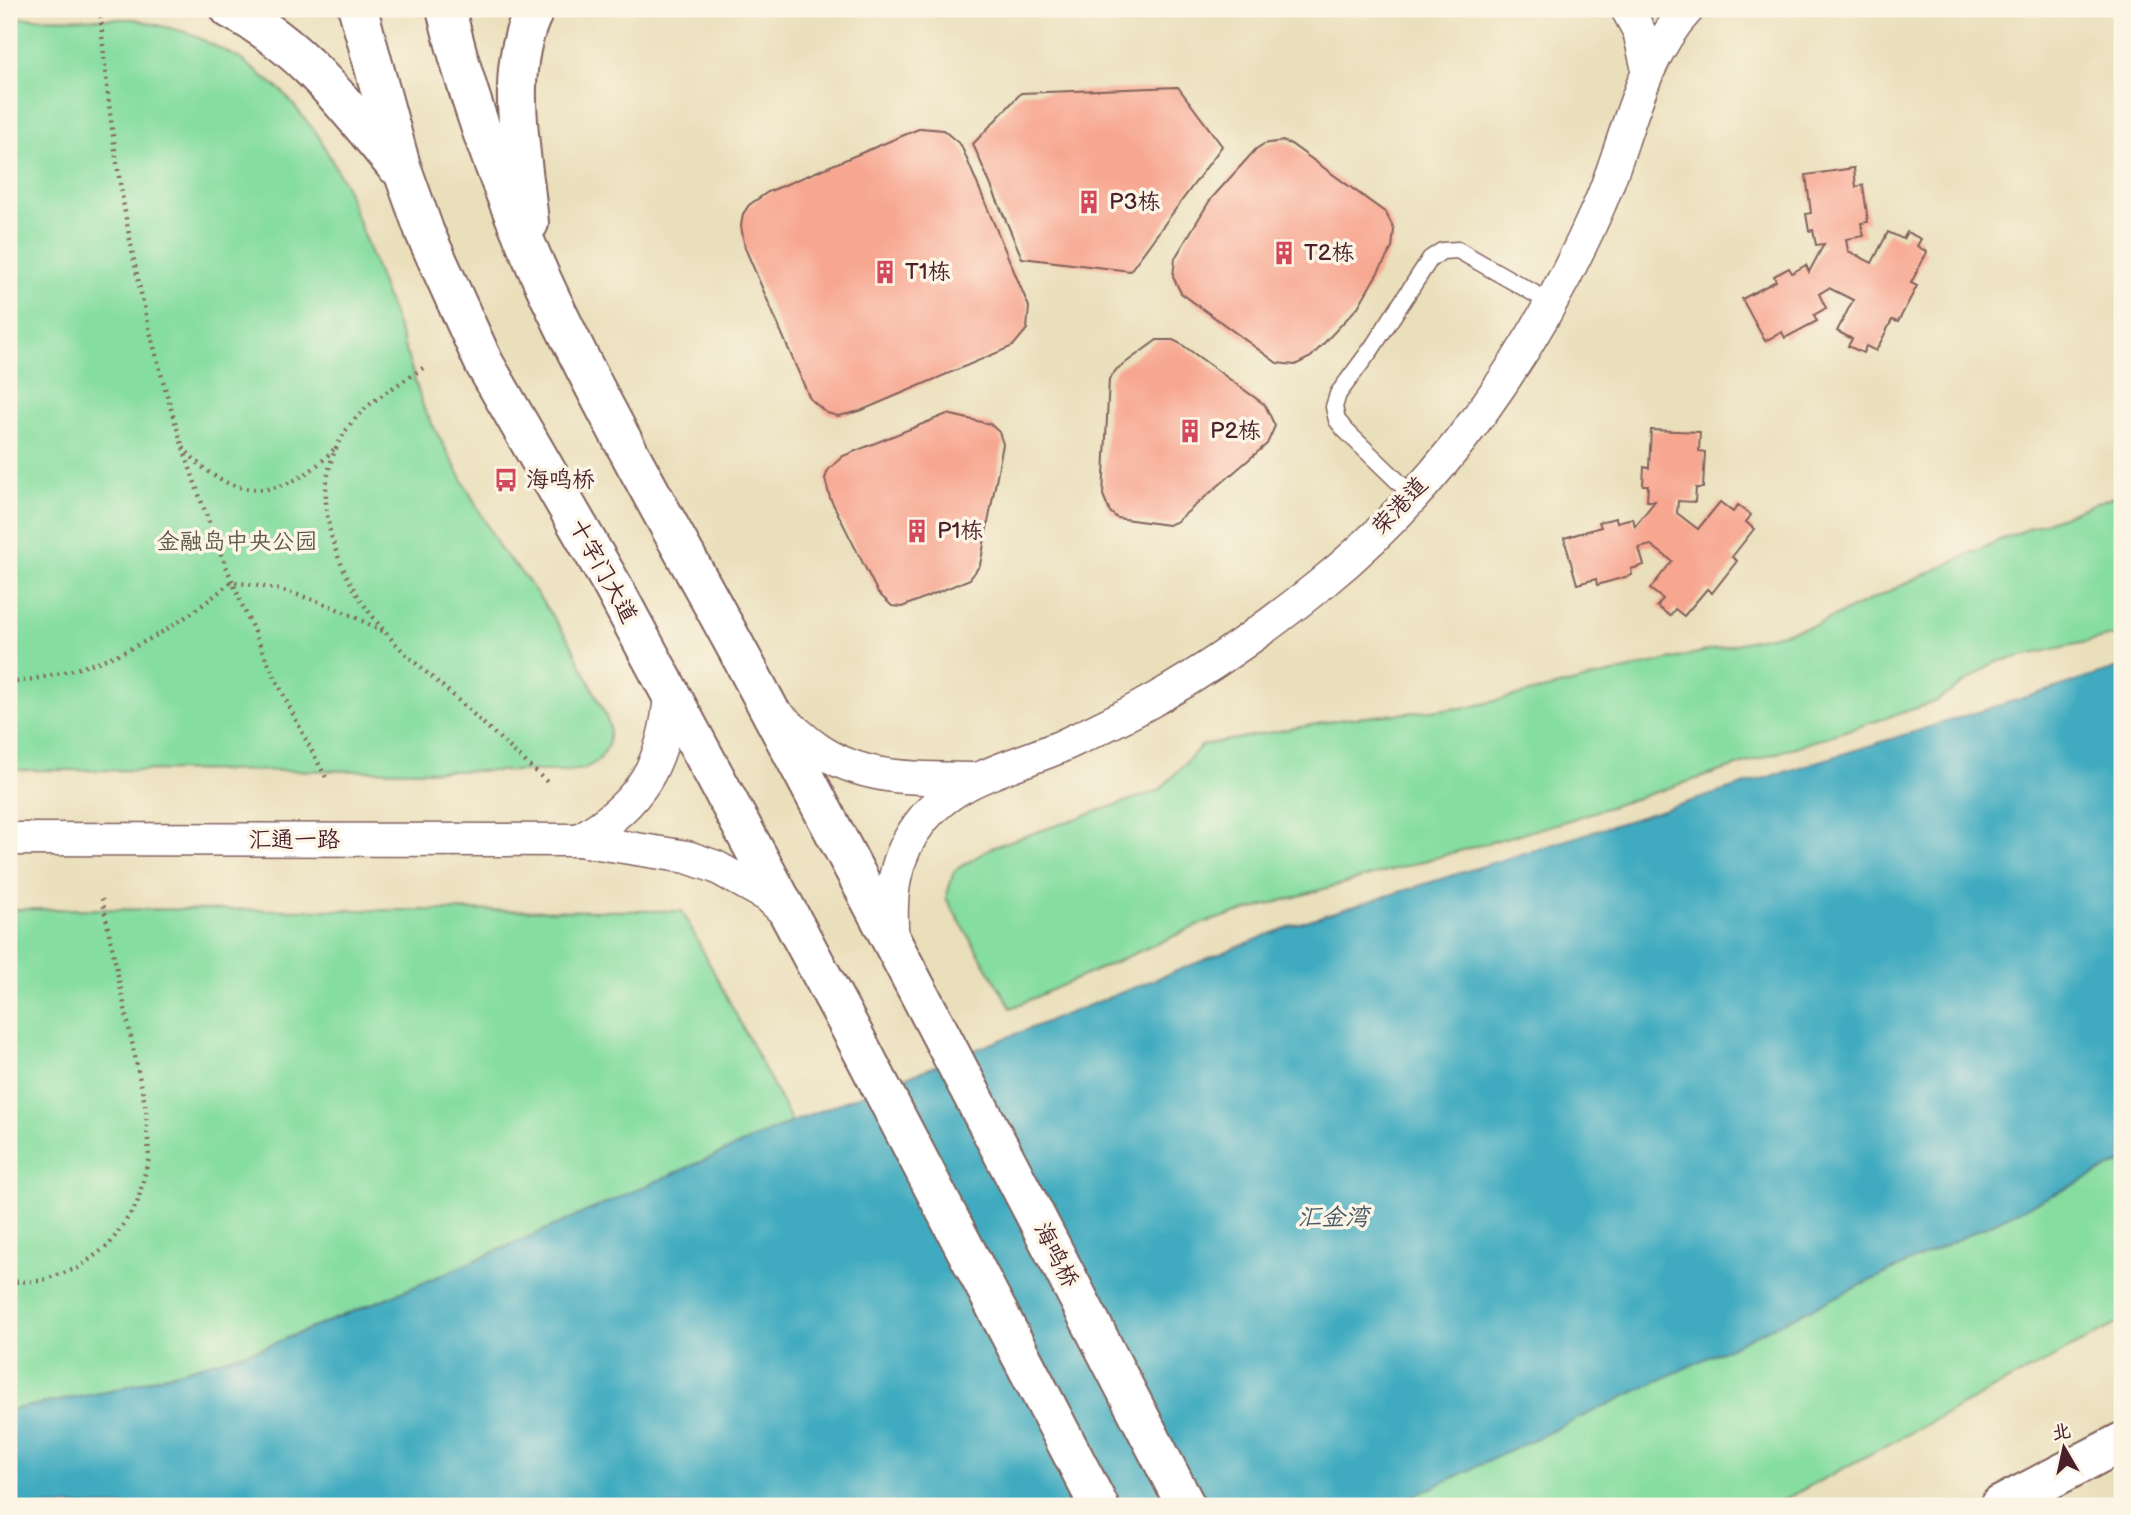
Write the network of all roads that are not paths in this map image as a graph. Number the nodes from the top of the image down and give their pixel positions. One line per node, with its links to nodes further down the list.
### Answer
1 (230, 9): 8 (street)
2 (358, 9): 8 (street, 十字门大道)
3 (446, 9): 9 (street)
4 (535, 9): 9 (street)
5 (1627, 9): 7 (street)
6 (1688, 9): 7 (street, 荣港道)
7 (1648, 70): 10 (street, 荣港道)
8 (406, 179): 12 (street, 十字门大道)
9 (532, 263): 13 (street)
10 (1551, 303): 11 (street, 荣港道); 11 (lane)
11 (1412, 495): 14 (street, 荣港道)
12 (670, 692): 16 (street); 17 (street, 十字门大道)
13 (768, 706): 14 (street); 18 (street)
14 (978, 779): 18 (street)
15 (9, 839): 16 (street, 汇通一路)
16 (579, 840): 17 (street, 汇通一路)
17 (790, 915): 20 (street, 十字门大道)
18 (893, 941): 21 (street, 海鸣桥)
19 (2122, 1442): 22 (street)
20 (1099, 1506)
21 (1186, 1506)
22 (1999, 1506)

